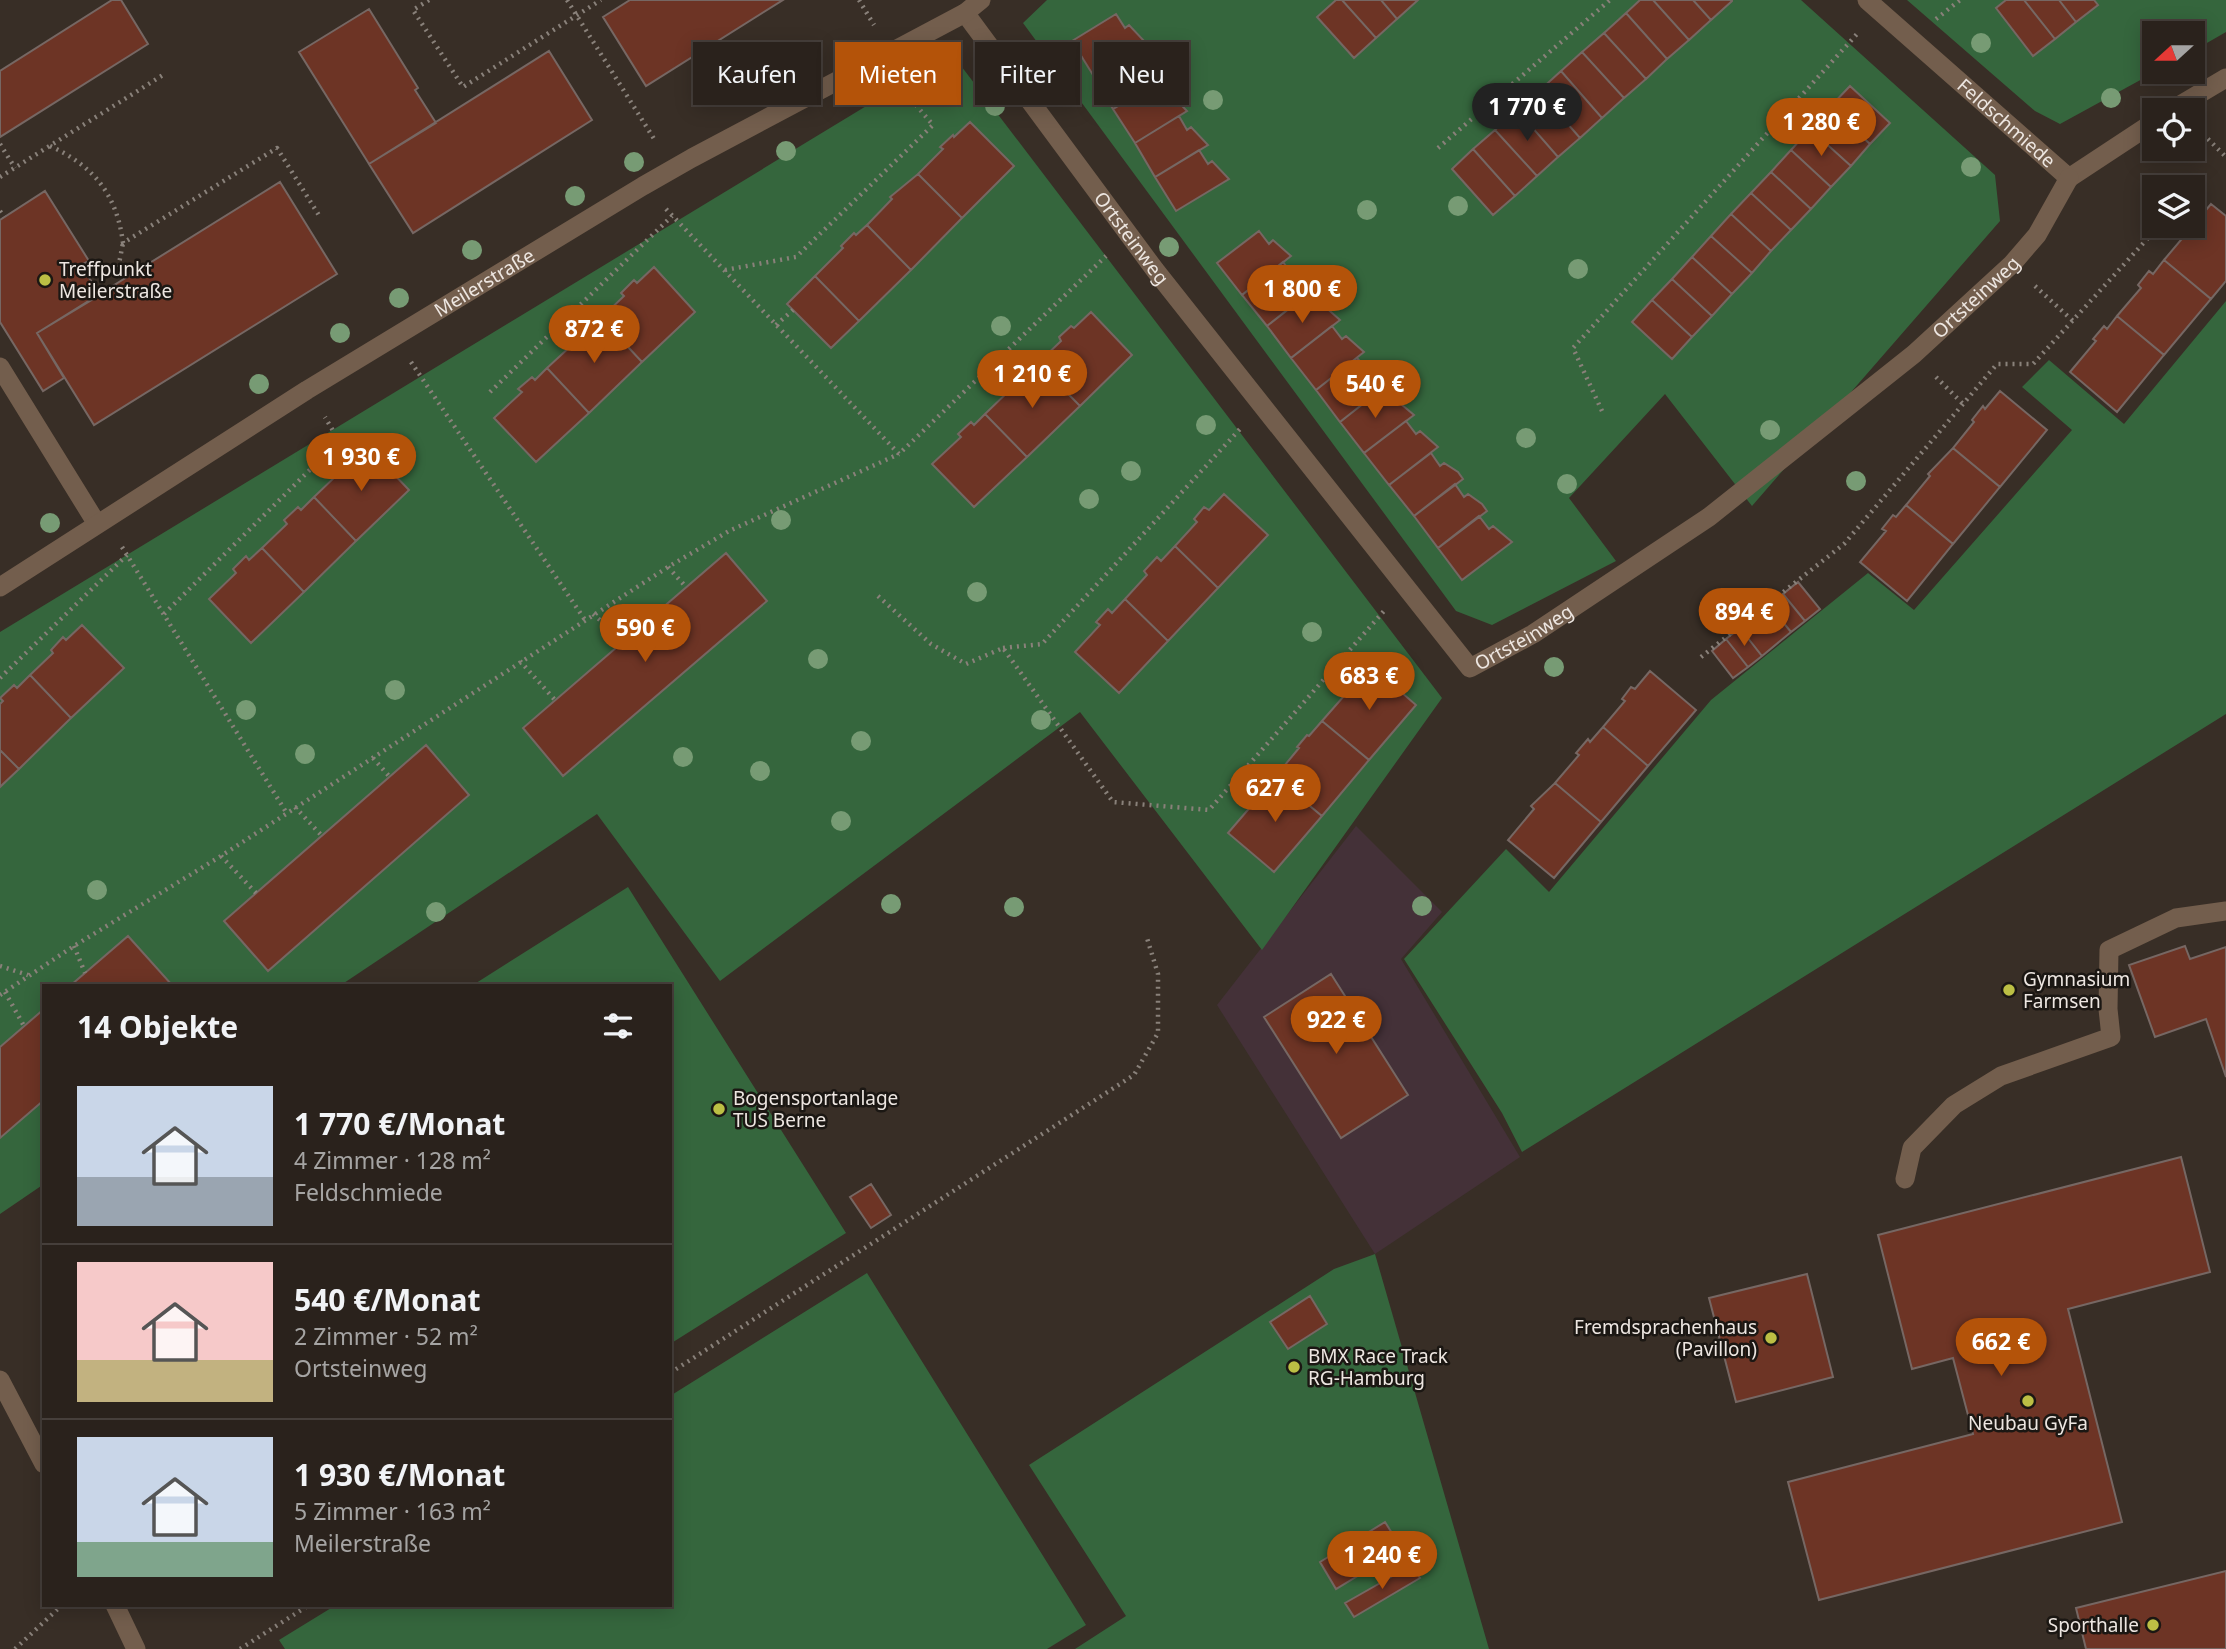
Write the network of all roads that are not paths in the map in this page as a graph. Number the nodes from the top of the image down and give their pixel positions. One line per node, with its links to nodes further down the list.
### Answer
1 (981, 0): 3 (street, Meilerstraße)
2 (1873, 5): 7 (street, Feldschmiede)
3 (965, 13): 7 (street, Ortsteinweg); 9 (street, Meilerstraße)
4 (2226, 78): 5 (street)
5 (2192, 98)
6 (2142, 130): 7 (street, Feldschmiede)
7 (2068, 178)
8 (0, 367): 9 (street)
9 (101, 522): 10 (street, Meilerstraße)
10 (0, 587)
11 (2226, 911): 12 (street)
12 (1905, 1179)
13 (0, 1380): 14 (street)
14 (42, 1461)
15 (116, 1607): 16 (street)
16 (136, 1649)

